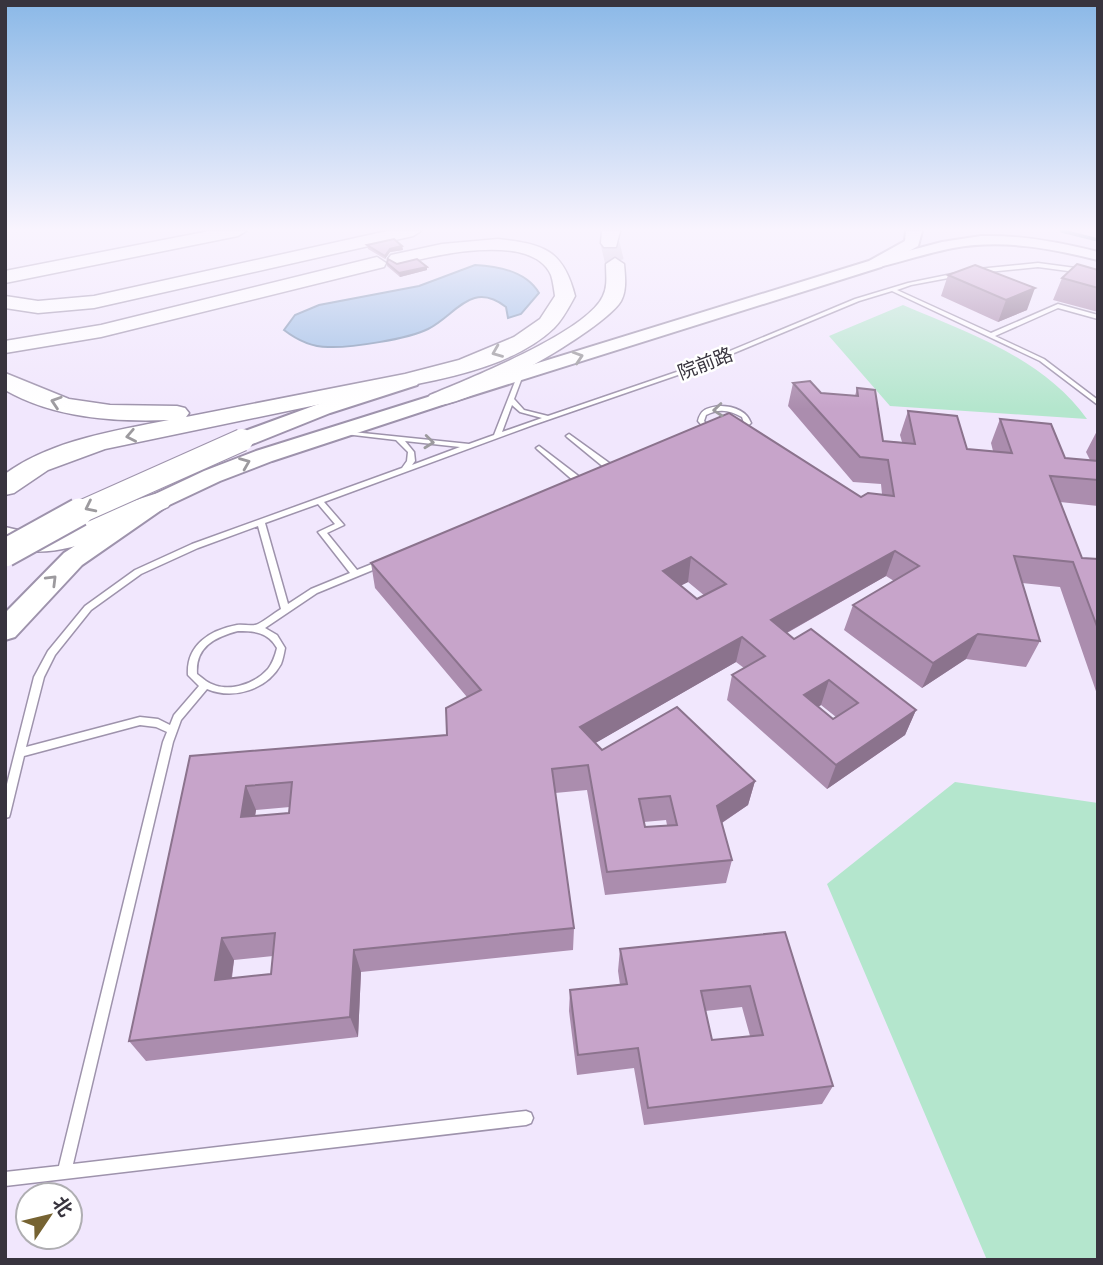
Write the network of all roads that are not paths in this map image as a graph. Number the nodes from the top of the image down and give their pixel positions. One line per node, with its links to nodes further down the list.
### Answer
1 (148, 290): 9 (highway)
2 (267, 290): 13 (highway)
3 (565, 290): 11 (highway)
4 (576, 290): 11 (highway)
5 (616, 290): 17 (highway)
6 (792, 290): 15 (highway, one-way to 6)
7 (889, 290): 21 (lane, 院前路)
8 (894, 290): 12 (lane)
9 (5, 302)
10 (1098, 317): 12 (lane)
11 (546, 324): 14 (highway, one-way to 14)
12 (992, 335): 20 (lane)
13 (5, 347)
14 (436, 373): 19 (highway); 44 (highway, one-way to 44, bridge)
15 (520, 375): 17 (highway); 18 (lane)
16 (5, 380): 19 (highway, one-way to 16)
17 (438, 400): 24 (highway)
18 (510, 400): 21 (lane); 27 (lane)
19 (294, 403): 39 (highway, one-way to 39)
20 (1098, 403)
21 (551, 417): 27 (lane, 院前路)
22 (707, 428): 23 (lane); 25 (lane); 26 (lane, one-way to 22)
23 (698, 431)
24 (340, 432): 29 (lane); 41 (highway, one-way to 24)
25 (718, 432)
26 (732, 433)
27 (497, 436): 30 (lane, 院前路)
28 (569, 436): 33 (lane)
29 (398, 438): 30 (lane, one-way to 30); 34 (lane)
30 (468, 446): 34 (lane, 院前路)
31 (539, 448): 37 (lane)
32 (619, 463): 33 (lane)
33 (609, 467): 35 (lane)
34 (405, 470): 40 (lane, 院前路)
35 (599, 472)
36 (589, 476): 37 (lane)
37 (578, 480): 38 (lane)
38 (567, 485)
39 (5, 487)
40 (319, 500): 42 (lane, 院前路); 46 (lane)
41 (159, 501): 43 (highway); 49 (highway, one-way to 41)
42 (261, 522): 47 (lane); 52 (lane, 院前路)
43 (5, 536)
44 (5, 554)
45 (393, 558): 46 (lane)
46 (355, 574): 47 (lane)
47 (286, 610): 48 (lane)
48 (258, 628): 50 (lane); 50 (lane)
49 (5, 630)
50 (204, 686): 51 (lane)
51 (171, 730): 52 (lane); 55 (lane)
52 (20, 753): 53 (lane, 院前路)
53 (5, 814)
54 (526, 1118): 55 (lane)
55 (64, 1173): 56 (lane)
56 (5, 1179)

